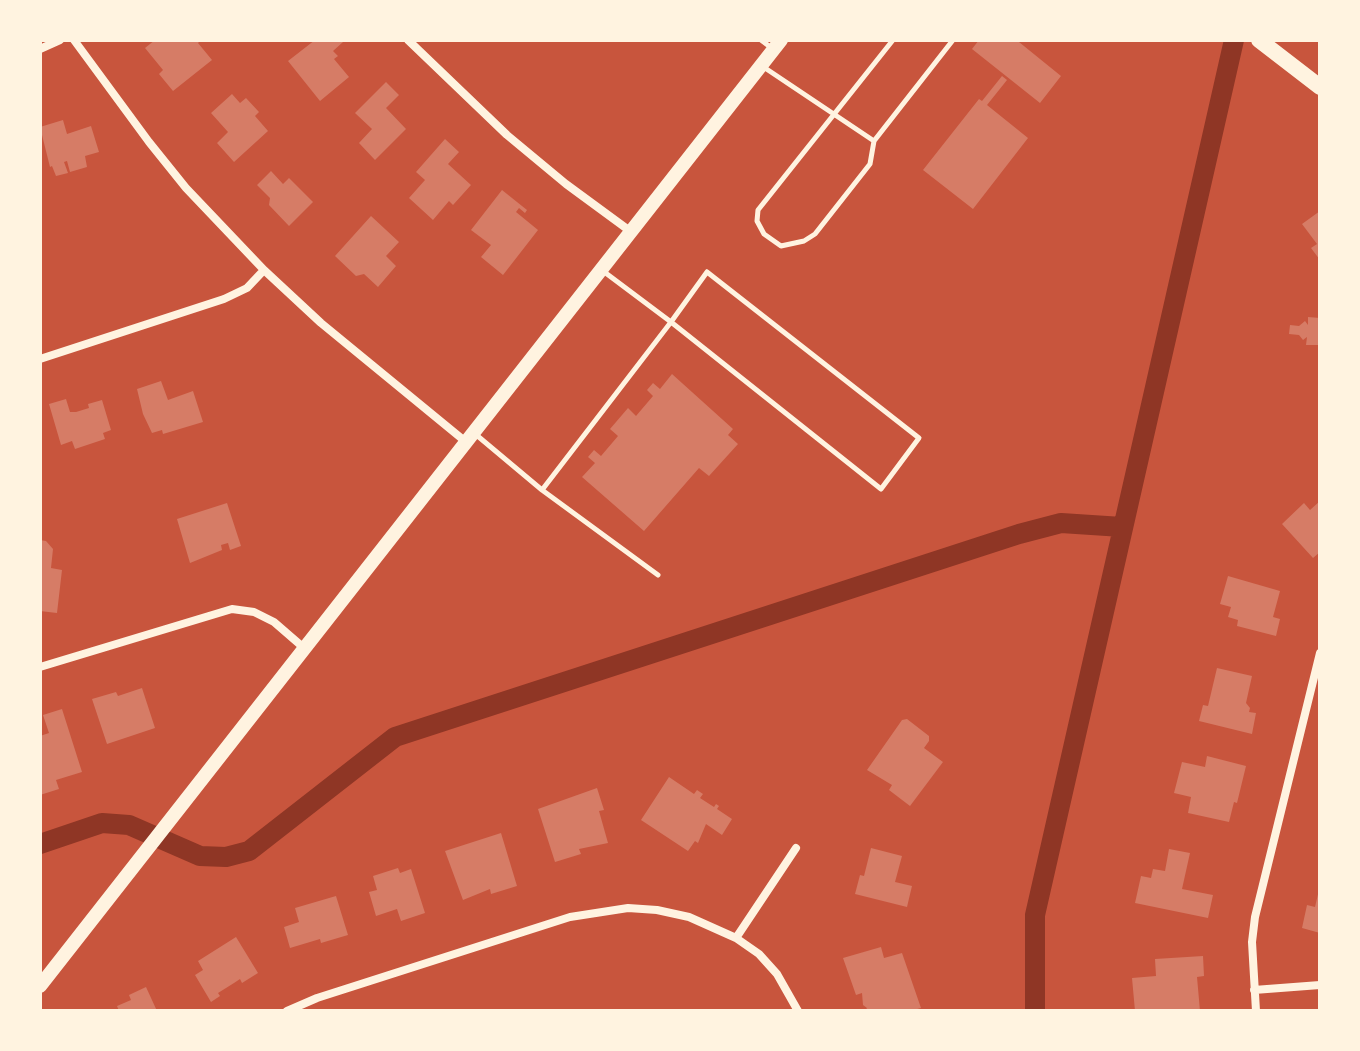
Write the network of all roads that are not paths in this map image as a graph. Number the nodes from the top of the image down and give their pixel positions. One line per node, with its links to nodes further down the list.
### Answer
1 (60, 40): 9 (street)
2 (74, 40): 16 (street)
3 (408, 40): 14 (street)
4 (761, 40): 8 (lane)
5 (893, 40): 12 (lane)
6 (953, 40): 13 (lane)
7 (1259, 40): 11 (main road)
8 (777, 45): 10 (street)
9 (40, 49)
10 (761, 65): 12 (lane); 14 (street)
11 (1320, 87)
12 (834, 115): 13 (lane); 13 (lane)
13 (874, 141)
14 (630, 231): 15 (street)
15 (600, 269): 17 (lane); 19 (street)
16 (264, 270): 18 (street); 19 (street)
17 (671, 322): 17 (lane); 20 (lane)
18 (40, 359)
19 (470, 437): 20 (lane); 22 (street)
20 (542, 490): 21 (lane)
21 (658, 575)
22 (304, 648): 24 (street); 28 (street)
23 (1320, 653): 29 (street)
24 (40, 667)
25 (796, 848): 26 (street)
26 (736, 938): 30 (street); 31 (street)
27 (1320, 985): 29 (street)
28 (40, 986)
29 (1254, 990): 32 (street)
30 (287, 1011)
31 (798, 1011)
32 (1256, 1011)

